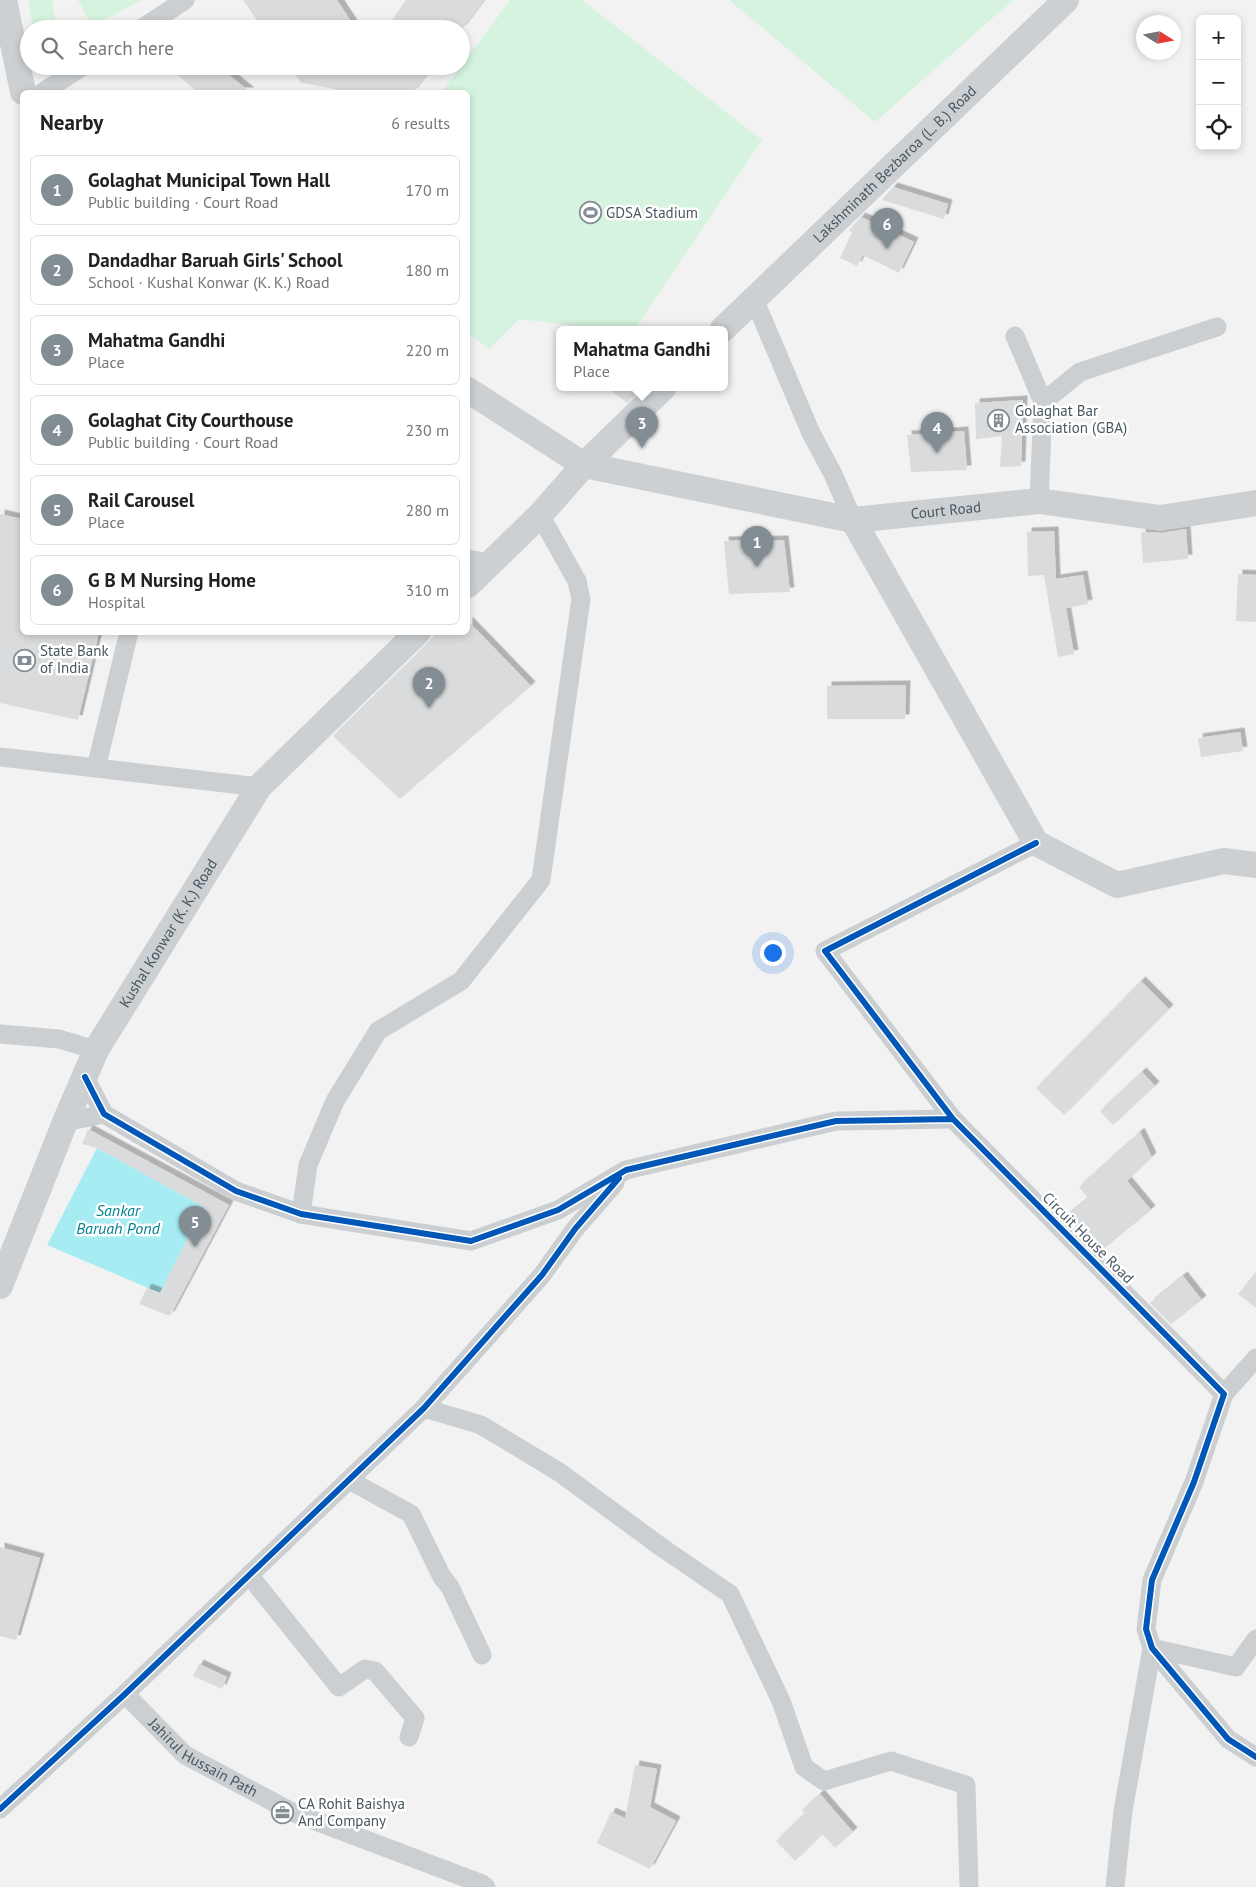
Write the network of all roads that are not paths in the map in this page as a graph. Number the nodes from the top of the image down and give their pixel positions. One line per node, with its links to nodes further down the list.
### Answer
1 (4, 0): 6 (main road)
2 (185, 0): 4 (street)
3 (1066, 0): 8 (main road, Lakshminath Bezbaroa (L. B.) Road)
4 (155, 20)
5 (69, 75): 7 (street)
6 (23, 90)
7 (46, 90)
8 (754, 299): 9 (main road, Lakshminath Bezbaroa (L. B.) Road); 19 (street)
9 (726, 326)
10 (1217, 327): 14 (street)
11 (1015, 336): 14 (street)
12 (470, 391): 15 (main road)
13 (660, 391): 15 (main road)
14 (1043, 402): 16 (street)
15 (584, 465): 18 (main road); 19 (main road, Court Road)
16 (1039, 501): 17 (main road, Court Road); 19 (main road, Court Road)
17 (1256, 503)
18 (540, 515): 20 (main road); 36 (street)
19 (853, 520): 27 (main road)
20 (479, 561): 21 (main road)
21 (470, 581)
22 (128, 635): 25 (street)
23 (415, 635): 26 (main road, Kushal Konwar (K. K.) Road)
24 (0, 757): 25 (street)
25 (96, 768): 26 (street)
26 (258, 787): 30 (main road, Kushal Konwar (K. K.) Road)
27 (1036, 843): 28 (main road); 33 (street, Circuit House Road)
28 (1256, 865)
29 (0, 1034): 30 (street)
30 (96, 1050): 31 (main road, Kushal Konwar (K. K.) Road)
31 (85, 1077): 32 (street); 34 (main road, Kushal Konwar (K. K.) Road)
32 (104, 1114): 34 (street); 36 (street)
33 (953, 1119): 35 (street); 39 (street, Circuit House Road)
34 (65, 1122): 37 (main road, Kushal Konwar (K. K.) Road)
35 (626, 1170): 36 (street); 40 (street)
36 (301, 1214)
37 (0, 1286)
38 (1256, 1358): 39 (street)
39 (1224, 1394): 44 (street)
40 (424, 1408): 41 (street); 51 (street)
41 (349, 1480): 42 (street); 45 (street)
42 (249, 1575): 46 (street); 47 (street)
43 (1256, 1639): 44 (street)
44 (1152, 1648): 48 (street); 52 (street)
45 (482, 1655)
46 (125, 1694): 49 (street); 50 (street, Jahirul Hussain Path)
47 (409, 1737)
48 (1256, 1757)
49 (0, 1809)
50 (486, 1887)
51 (969, 1887)
52 (1115, 1887)

